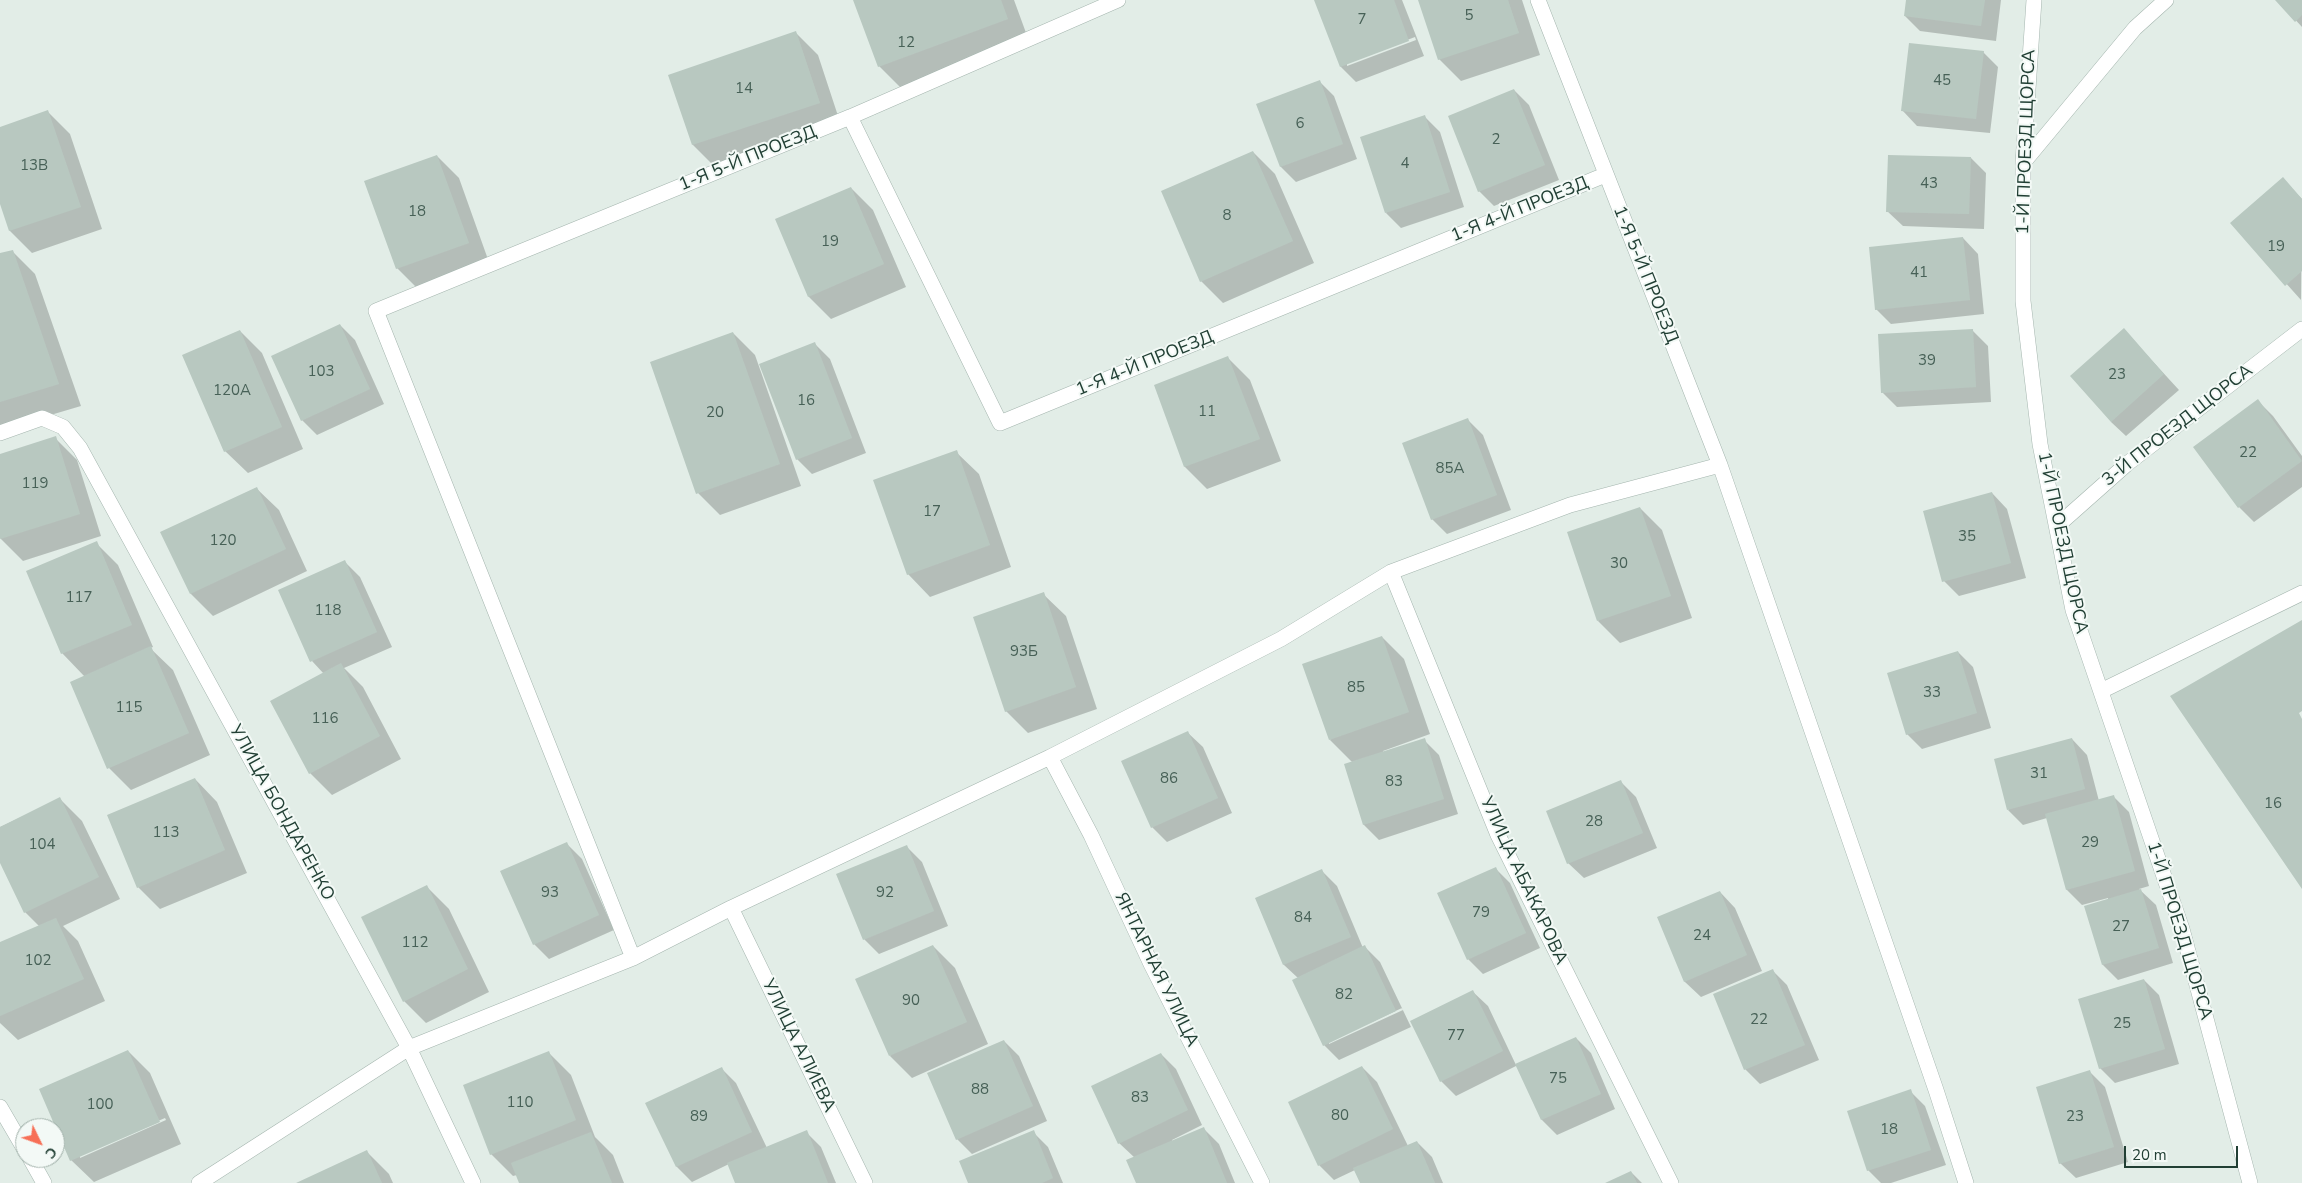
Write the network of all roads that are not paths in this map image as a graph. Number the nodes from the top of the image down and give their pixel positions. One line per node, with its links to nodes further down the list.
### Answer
1 (1118, 0): 5 (street, 1-Я 5-Й ПРОЕЗД)
2 (1538, 0): 7 (street, 1-Я 5-Й ПРОЕЗД)
3 (2034, 0): 6 (street, 1-Й ПРОЕЗД ЩОРСА)
4 (2166, 0): 6 (street)
5 (850, 117): 7 (street, 1-Я 4-Й ПРОЕЗД); 17 (street, 1-Я 5-Й ПРОЕЗД)
6 (2023, 163): 11 (street, 1-Й ПРОЕЗД ЩОРСА)
7 (1605, 175): 10 (street, 1-Я 5-Й ПРОЕЗД)
8 (2302, 329): 11 (street, 3-Й ПРОЕЗД ЩОРСА)
9 (0, 433): 18 (street, УЛИЦА БОНДАРЕНКО)
10 (1720, 465): 12 (street); 28 (street, 1-Я 5-Й ПРОЕЗД)
11 (2057, 526): 14 (street, 1-Й ПРОЕЗД ЩОРСА)
12 (1391, 572): 15 (street); 27 (street, УЛИЦА АБАКАРОВА)
13 (2302, 593): 14 (street)
14 (2101, 691): 29 (street, 1-Й ПРОЕЗД ЩОРСА)
15 (1050, 756): 16 (street); 26 (street, ЯНТАРНАЯ УЛИЦА)
16 (731, 908): 17 (street); 25 (street, УЛИЦА АЛИЕВА)
17 (634, 958): 18 (street)
18 (410, 1048): 23 (street); 24 (street, УЛИЦА БОНДАРЕНКО)
19 (0, 1108): 20 (street)
20 (15, 1133)
21 (36, 1168): 22 (street)
22 (44, 1183)
23 (199, 1183)
24 (473, 1183)
25 (865, 1183)
26 (1262, 1183)
27 (1671, 1183)
28 (1966, 1183)
29 (2250, 1183)

